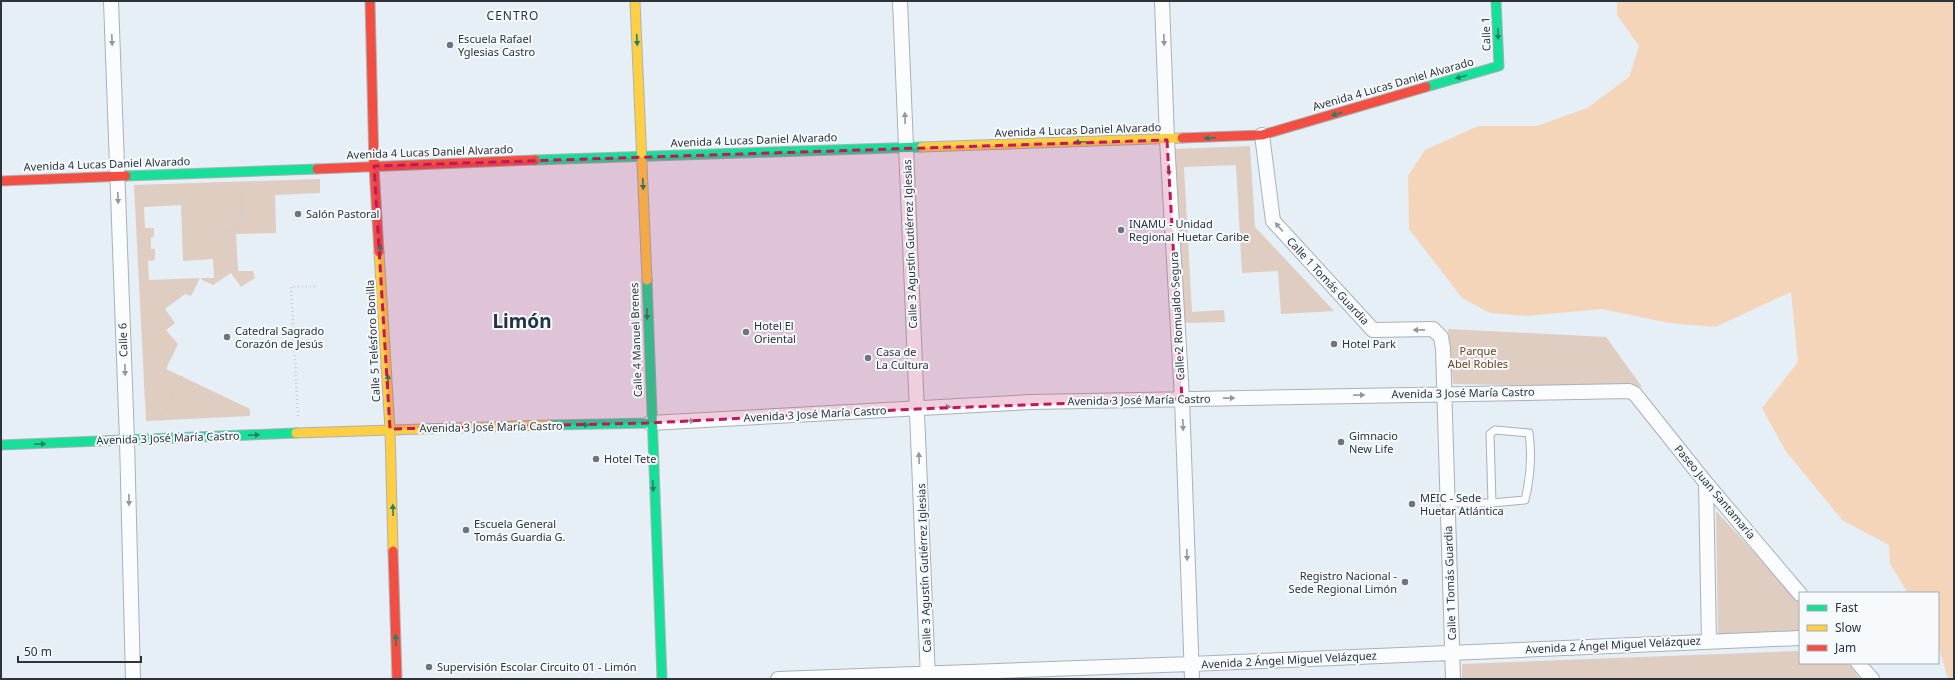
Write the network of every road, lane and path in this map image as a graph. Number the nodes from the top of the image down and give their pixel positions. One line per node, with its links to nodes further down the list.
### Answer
1 (111, 1): 14 (street, Calle 6, one-way to 14)
2 (370, 1): 12 (street, Calle 5 Telésforo Bonilla)
3 (635, 1): 11 (street, Calle 4 Manuel Brenes, one-way to 11)
4 (900, 1): 10 (street, Calle 3 Agustín Gutiérrez Iglesias, one-way to 4)
5 (1162, 1): 9 (street, Calle 2 Romualdo Segura, one-way to 9)
6 (1496, 1): 7 (street, Calle 1, one-way to 7)
7 (1499, 66): 8 (street, Avenida 4 Lucas Daniel Alvarado, one-way to 8)
8 (1262, 135): 9 (street, Avenida 4 Lucas Daniel Alvarado, one-way to 9); 20 (street, Calle 1 Tomás Guardia, one-way to 8)
9 (1167, 140): 10 (street, Avenida 4 Lucas Daniel Alvarado, one-way to 10); 21 (street, Calle 2 Romualdo Segura, one-way to 21)
10 (906, 148): 11 (street, Avenida 4 Lucas Daniel Alvarado); 22 (street, Calle 3 Agustín Gutiérrez Iglesias)
11 (642, 156): 12 (street, Avenida 4 Lucas Daniel Alvarado); 23 (street, Calle 4 Manuel Brenes, one-way to 23)
12 (374, 166): 13 (street, Avenida 4 Lucas Daniel Alvarado); 24 (street, Calle 5 Telésforo Bonilla, one-way to 12)
13 (239, 171): 14 (street, Avenida 4 Lucas Daniel Alvarado); 16 (path)
14 (117, 176): 15 (street, Avenida 4 Lucas Daniel Alvarado); 27 (street, Calle 6, one-way to 27)
15 (1, 181)
16 (227, 259)
17 (318, 286): 25 (path)
18 (182, 376): 26 (path)
19 (1630, 391): 20 (street, Avenida 3 José María Castro); 29 (street, Paseo Juan Santamaría)
20 (1444, 393): 21 (street, Avenida 3 José María Castro, one-way to 20); 30 (street, Calle 1 Tomás Guardia)
21 (1182, 399): 22 (street, Avenida 3 José María Castro, one-way to 21); 36 (street, Calle 2 Romualdo Segura, one-way to 36)
22 (917, 409): 23 (street, Avenida 3 José María Castro, one-way to 22); 38 (street, Calle 3 Agustín Gutiérrez Iglesias, one-way to 22)
23 (650, 423): 24 (street, Avenida 3 José María Castro, one-way to 23); 41 (street, Calle 4 Manuel Brenes, one-way to 41)
24 (390, 429): 25 (street, Avenida 3 José María Castro); 40 (street, Calle 5 Telésforo Bonilla, one-way to 24)
25 (298, 433): 26 (street, Avenida 3 José María Castro, one-way to 25)
26 (152, 439): 27 (street, Avenida 3 José María Castro)
27 (127, 440): 28 (street, Avenida 3 José María Castro, one-way to 27); 39 (street, Calle 6, one-way to 39)
28 (1, 445)
29 (1706, 483): 32 (street, Paseo Juan Santamaría); 34 (street)
30 (1448, 502): 31 (lane); 35 (street, Calle 1 Tomás Guardia)
31 (1492, 503): 31 (lane)
32 (1799, 593)
33 (1799, 638): 34 (street, Avenida 2 Ángel Miguel Velázquez)
34 (1709, 641): 35 (street, Avenida 2 Ángel Miguel Velázquez)
35 (1452, 652): 36 (street, Avenida 2 Ángel Miguel Velázquez); 44 (street, Calle 1 Tomás Guardia)
36 (1191, 664): 38 (street, Avenida 2 Ángel Miguel Velázquez); 43 (street, Calle 2 Romualdo Segura)
37 (1859, 664): 45 (street)
38 (928, 676): 42 (street, Avenida 2 Ángel Miguel Velázquez)
39 (134, 679)
40 (398, 679)
41 (662, 679)
42 (778, 679)
43 (1192, 679)
44 (1453, 679)
45 (1872, 679)

